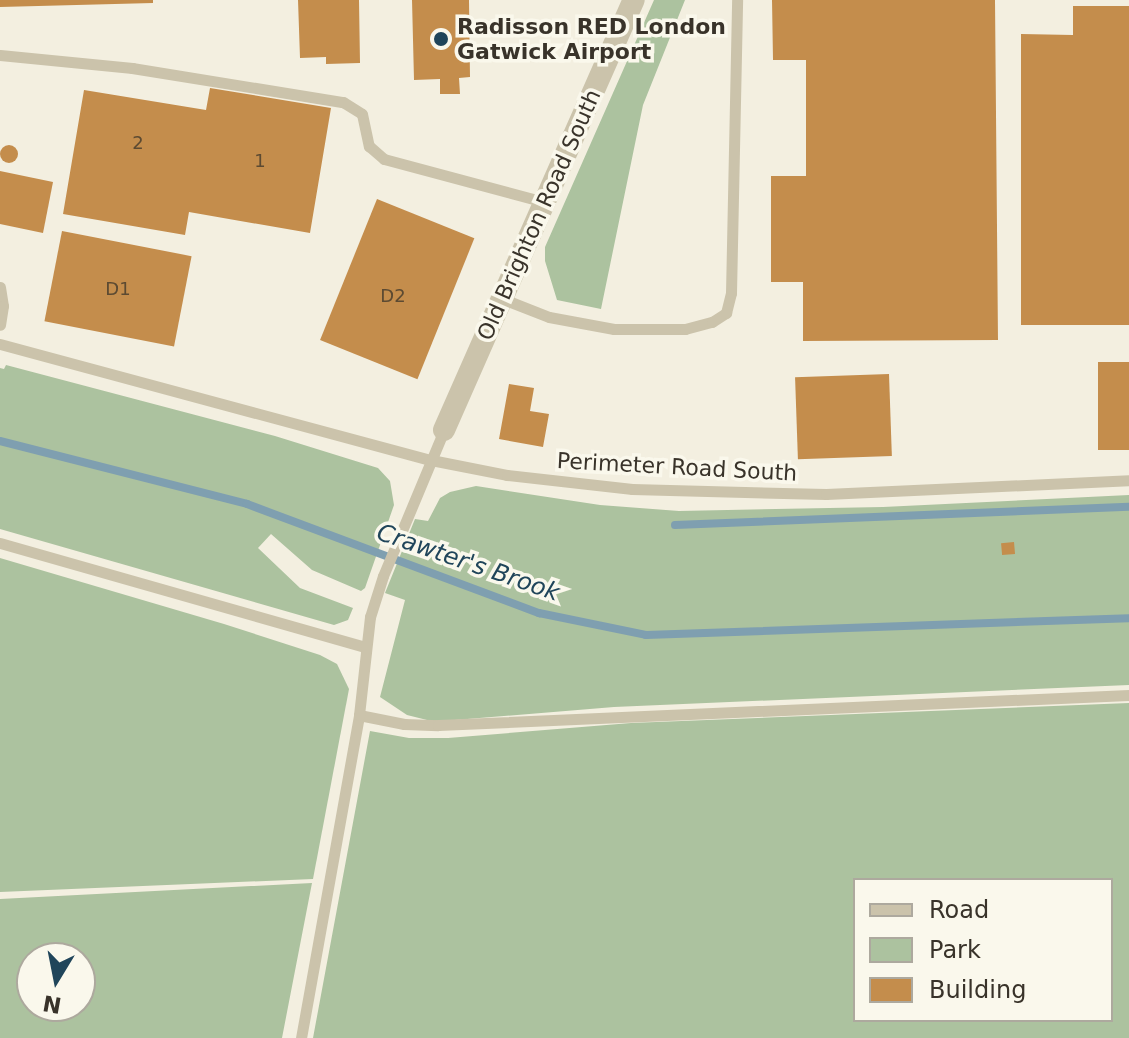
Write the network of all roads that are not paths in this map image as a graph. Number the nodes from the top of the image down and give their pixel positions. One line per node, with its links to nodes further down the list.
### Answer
1 (634, 0): 4 (street, Old Brighton Road South)
2 (737, 0): 6 (lane)
3 (0, 55): 4 (lane)
4 (544, 202): 6 (street, Old Brighton Road South)
5 (0, 287): 7 (lane)
6 (503, 299): 9 (street, Old Brighton Road South)
7 (0, 325)
8 (0, 344): 10 (lane, Perimeter Road South)
9 (444, 430): 10 (lane)
10 (431, 460): 11 (lane, Perimeter Road South); 13 (lane)
11 (1129, 480)
12 (0, 543): 13 (lane)
13 (365, 647): 15 (lane)
14 (1129, 695): 15 (lane)
15 (359, 715): 16 (lane)
16 (301, 1038)

